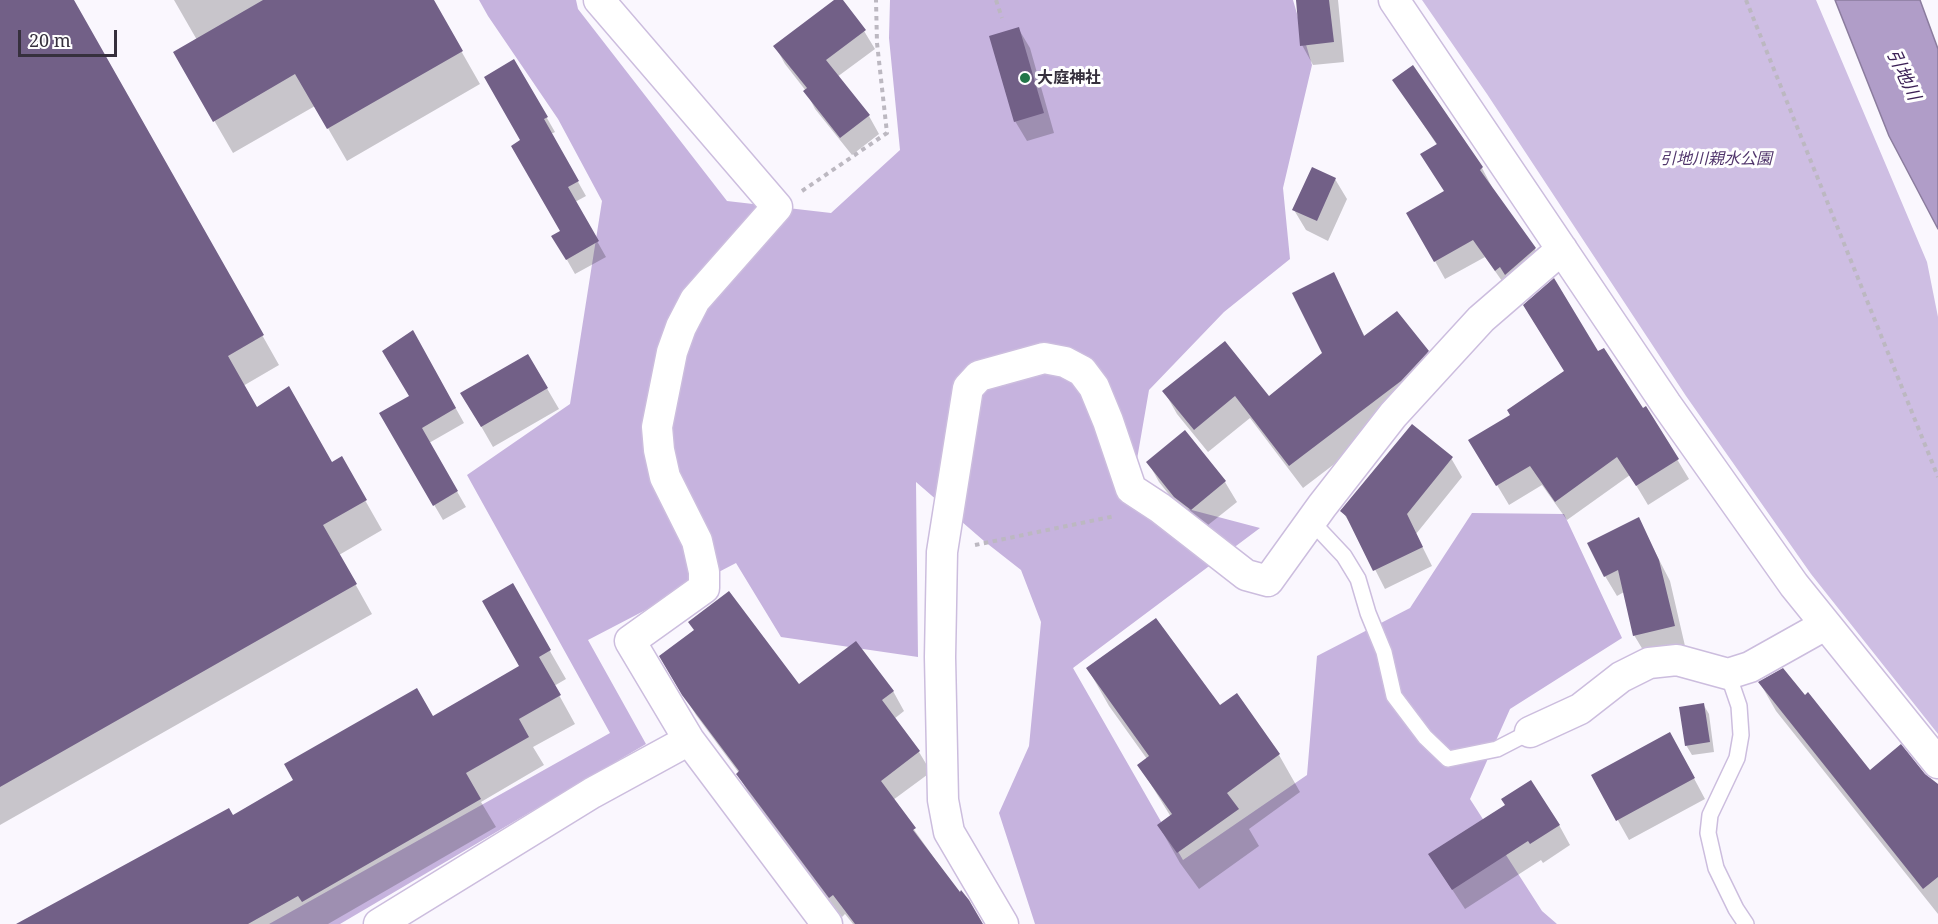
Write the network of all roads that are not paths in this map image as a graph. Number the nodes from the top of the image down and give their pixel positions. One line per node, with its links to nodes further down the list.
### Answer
1 (599, 0): 8 (street)
2 (1394, 0): 3 (street)
3 (1562, 249): 4 (street); 5 (street)
4 (1312, 522): 7 (lane); 12 (street)
5 (1826, 625): 6 (street); 9 (street)
6 (1728, 674): 7 (street); 13 (lane)
7 (1530, 732)
8 (689, 740): 10 (street); 11 (street)
9 (1938, 763)
10 (378, 924)
11 (827, 924)
12 (1003, 924)
13 (1746, 924)

